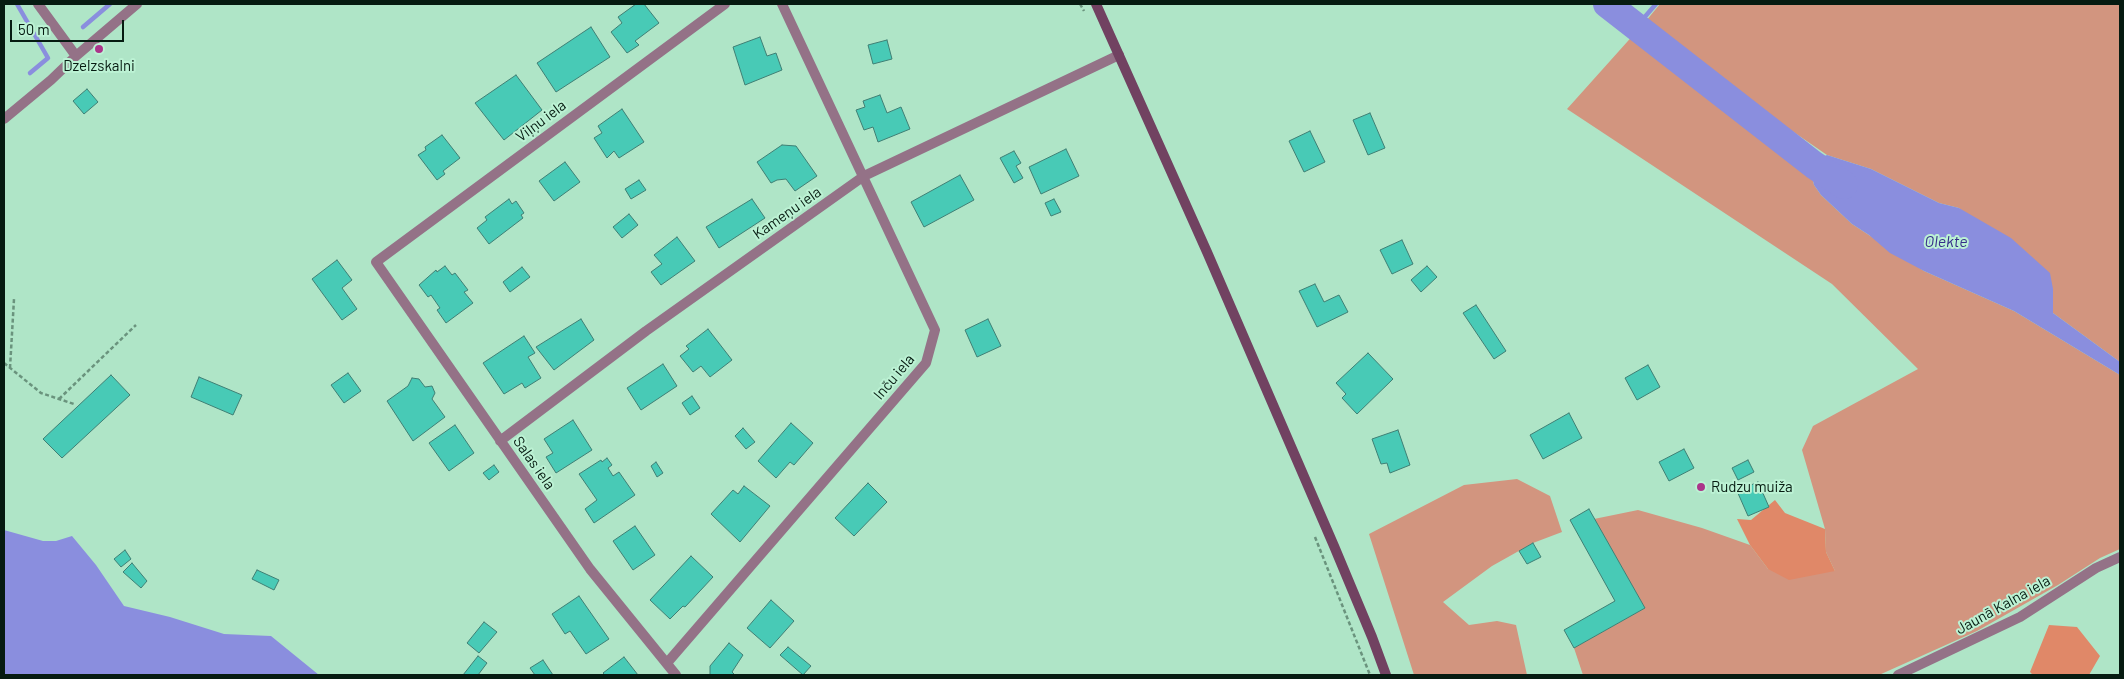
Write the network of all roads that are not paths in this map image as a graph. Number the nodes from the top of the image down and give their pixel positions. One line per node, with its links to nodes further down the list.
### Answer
1 (38, 4): 7 (street)
2 (137, 4): 7 (street)
3 (726, 4): 10 (street, Viļņu iela)
4 (782, 4): 9 (street, Inču iela)
5 (1096, 4): 6 (main road)
6 (1119, 55): 9 (street, Kameņu iela); 15 (main road)
7 (76, 56): 8 (street)
8 (4, 119)
9 (864, 176): 11 (street, Kameņu iela); 13 (street, Inču iela)
10 (376, 262): 11 (street, Salas iela)
11 (500, 441): 13 (street, Salas iela)
12 (2120, 557): 16 (street, Jaunā Kalna iela)
13 (667, 662): 14 (street, Salas iela)
14 (676, 675)
15 (1386, 675)
16 (1898, 675)

